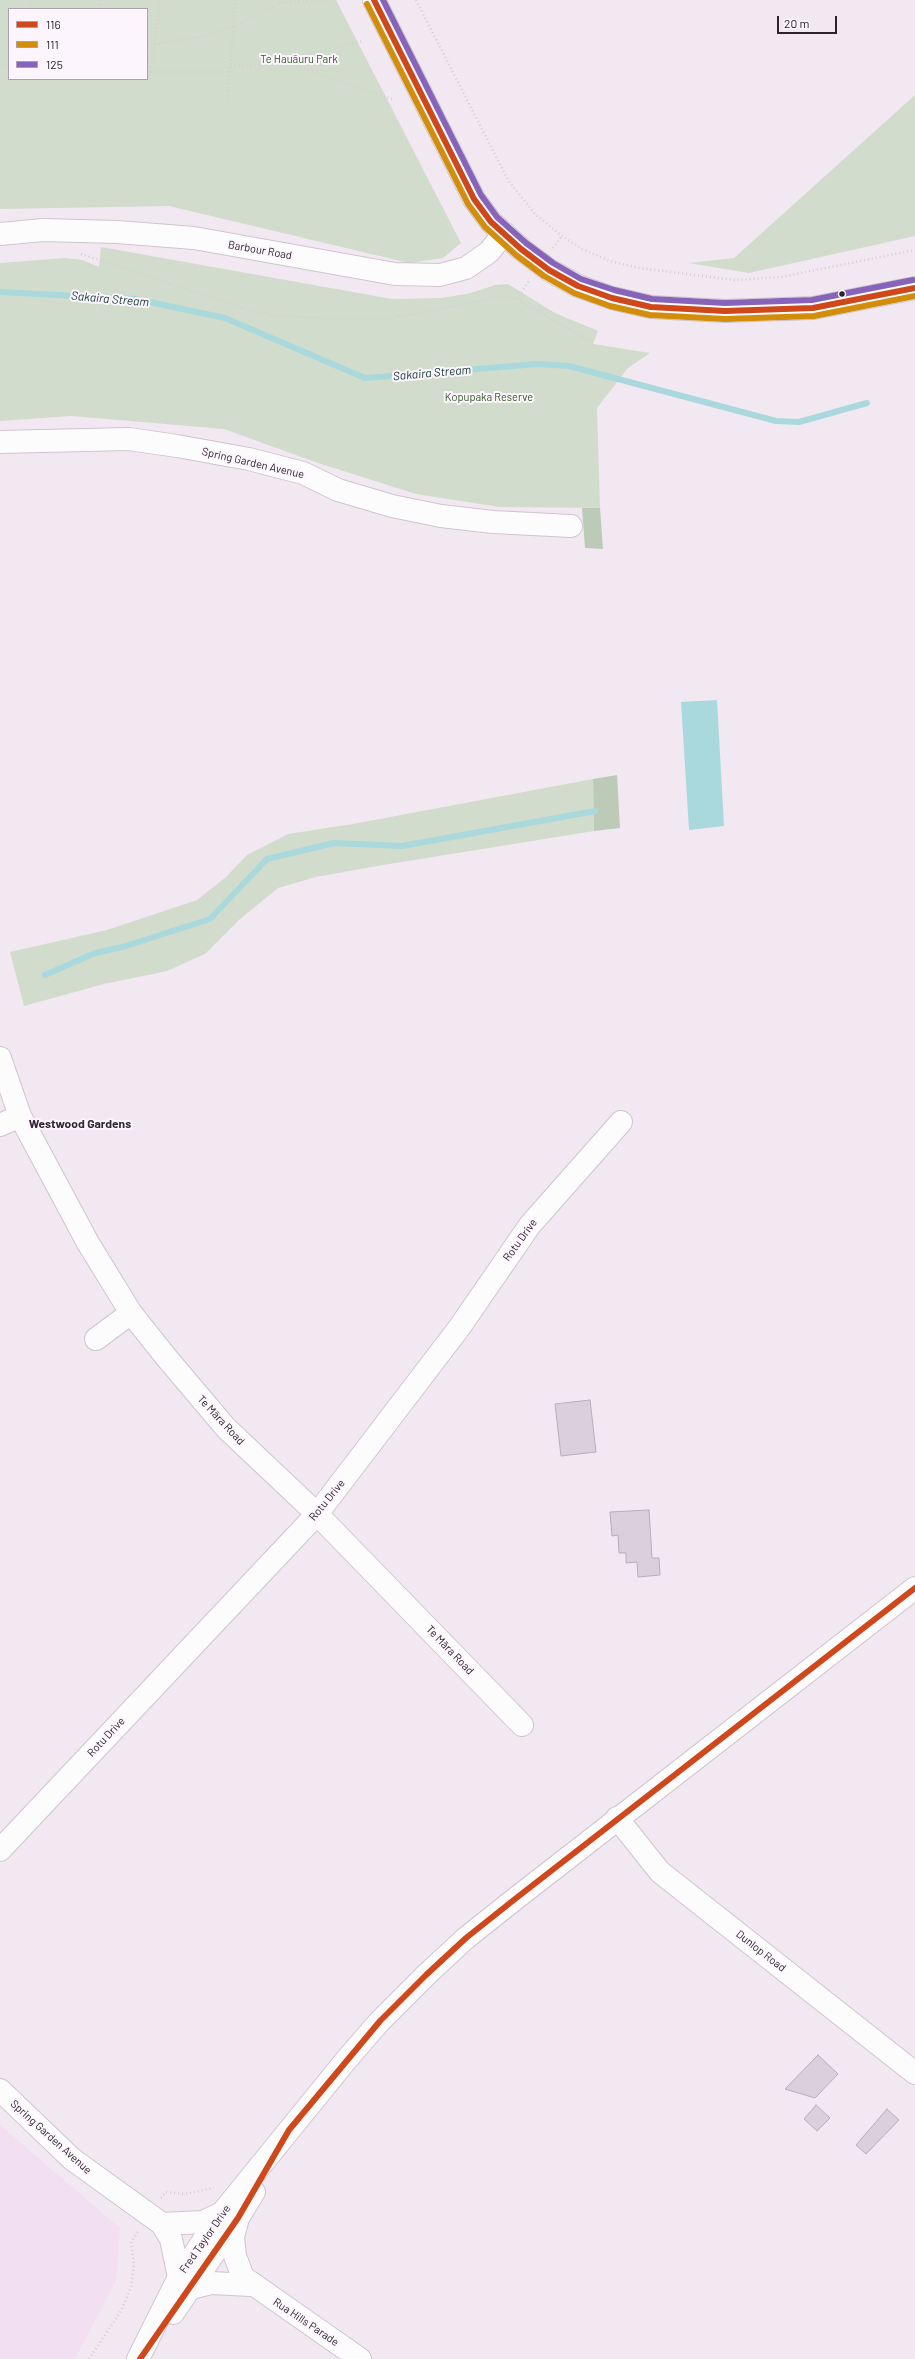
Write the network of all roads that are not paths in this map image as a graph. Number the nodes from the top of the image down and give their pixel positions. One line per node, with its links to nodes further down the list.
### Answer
1 (374, 0): 2 (street)
2 (504, 233): 3 (street, Barbour Road); 4 (street)
3 (0, 234)
4 (915, 288)
5 (0, 442): 6 (street, Spring Garden Avenue)
6 (571, 526)
7 (0, 1058): 8 (street, Te Māra Road)
8 (20, 1116): 10 (street); 11 (street, Te Māra Road)
9 (621, 1122): 13 (street, Rotu Drive)
10 (0, 1125)
11 (131, 1312): 12 (street); 13 (street, Te Māra Road)
12 (96, 1339)
13 (317, 1514): 15 (street, Te Māra Road); 17 (street, Rotu Drive)
14 (915, 1588): 16 (street, Fred Taylor Drive)
15 (522, 1725)
16 (617, 1818): 18 (street, Dunlop Road); 20 (street, Fred Taylor Drive)
17 (0, 1850)
18 (915, 2073)
19 (0, 2090): 21 (street, Spring Garden Avenue)
20 (230, 2216): 21 (street); 22 (street, Fred Taylor Drive); 23 (street)
21 (152, 2225): 22 (street, Spring Garden Avenue)
22 (185, 2283): 23 (street); 24 (street, Fred Taylor Drive)
23 (252, 2285): 25 (street, Rua Hills Parade)
24 (139, 2359)
25 (360, 2359)

